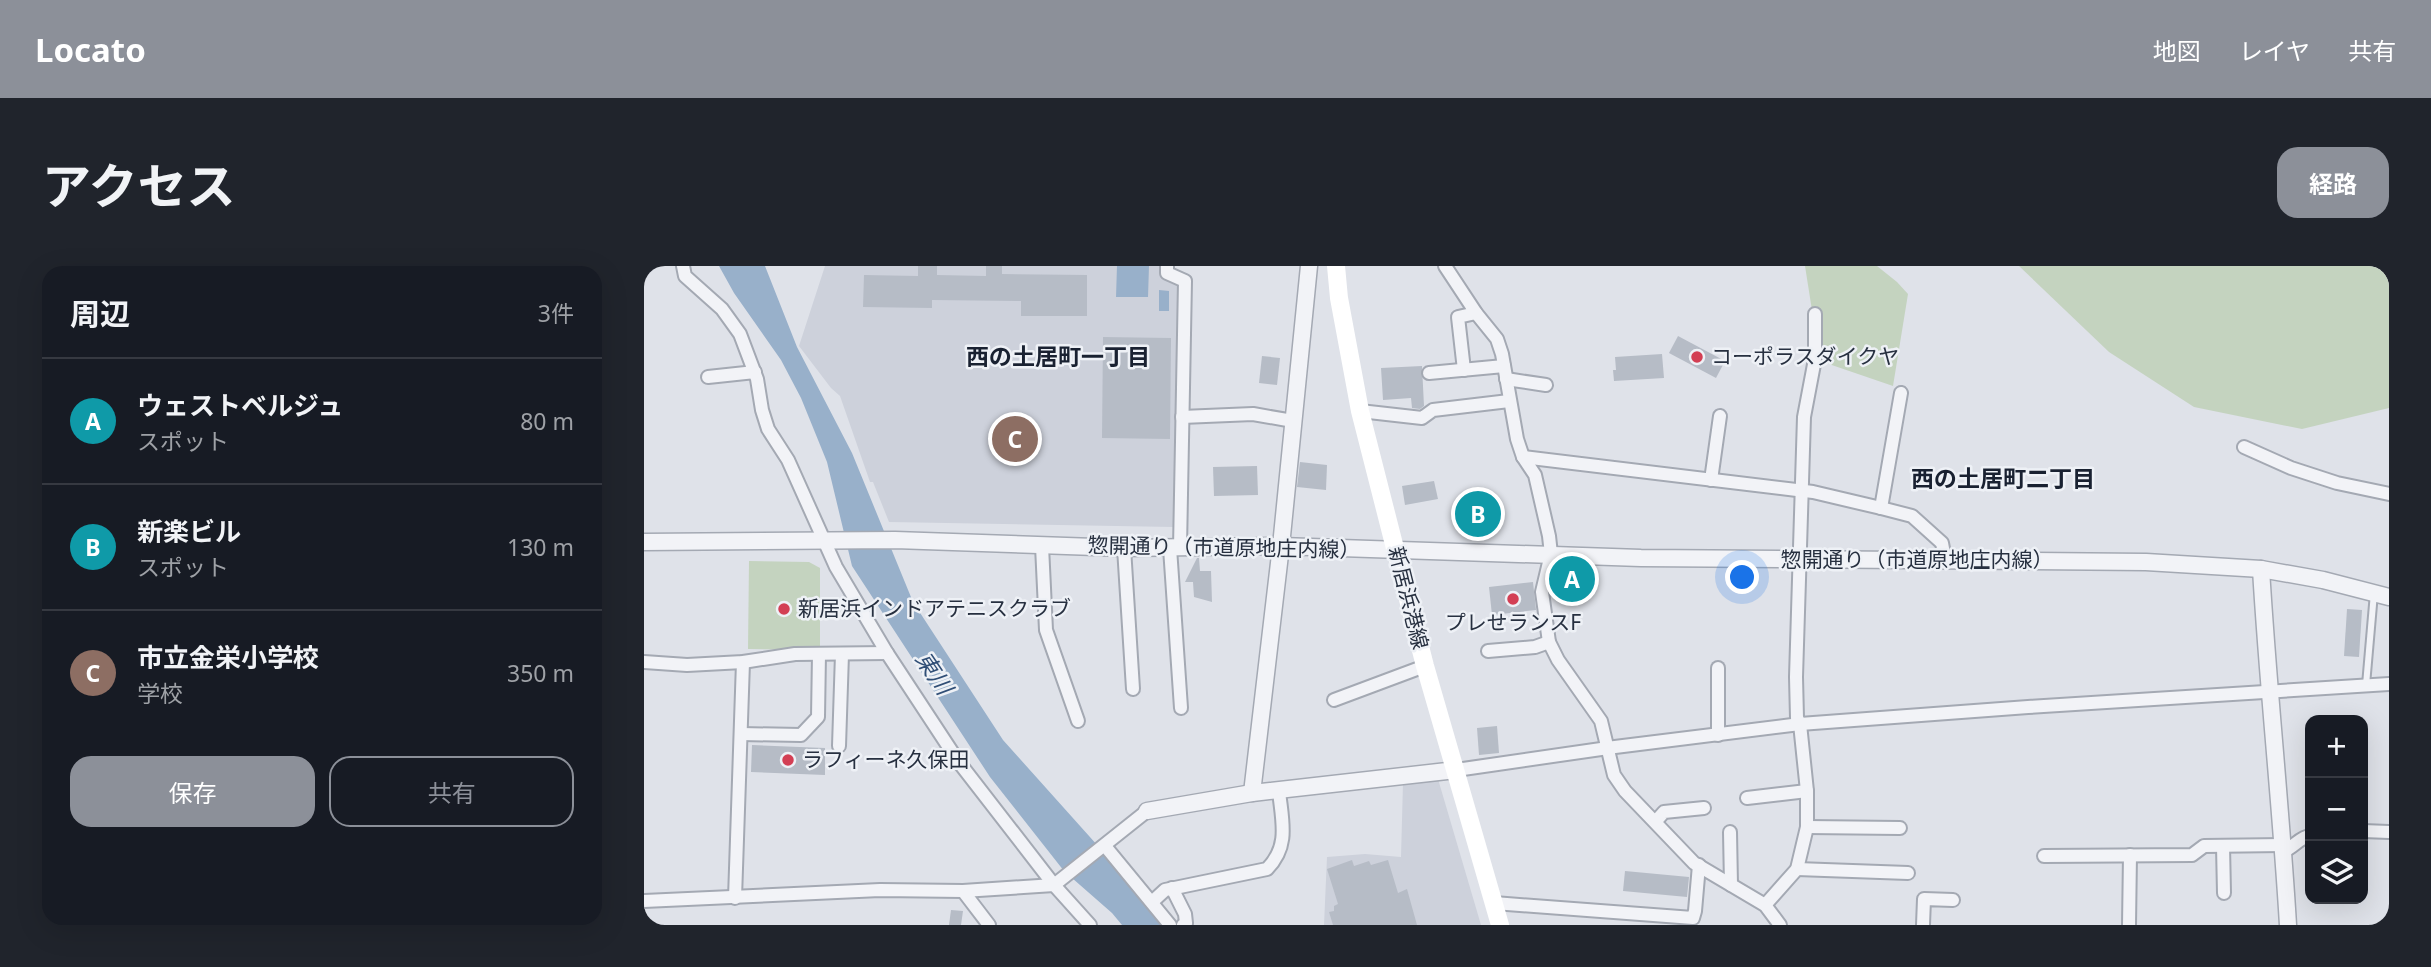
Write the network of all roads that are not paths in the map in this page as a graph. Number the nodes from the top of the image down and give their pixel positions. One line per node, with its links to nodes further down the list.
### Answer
1 (683, 266): 9 (street)
2 (1167, 266): 18 (street)
3 (1309, 266): 19 (street)
4 (1336, 266): 16 (main road, 新居浜港線)
5 (1446, 266): 6 (street)
6 (1476, 313): 8 (street); 10 (street)
7 (1815, 314): 23 (street)
8 (1464, 370): 10 (street); 11 (street)
9 (755, 372): 12 (street); 26 (street)
10 (1505, 372): 13 (street); 15 (street)
11 (1429, 373)
12 (708, 377)
13 (1546, 385)
14 (1900, 393): 25 (street)
15 (1509, 401): 16 (street); 21 (street)
16 (1360, 411): 32 (main road, 新居浜港線)
17 (1720, 416): 22 (street)
18 (1182, 417): 19 (street); 31 (street)
19 (1293, 421): 29 (street)
20 (2244, 447): 24 (street)
21 (1524, 457): 22 (street); 33 (street)
22 (1712, 480): 23 (street)
23 (1800, 492): 25 (street); 34 (street)
24 (2389, 494)
25 (1881, 509): 35 (street)
26 (828, 540): 27 (street, 惣開通り（市道原地庄内線）); 28 (street, 惣開通り（市道原地庄内線）); 40 (street)
27 (644, 542)
28 (1042, 545): 30 (street, 惣開通り（市道原地庄内線）); 53 (street)
29 (1281, 546): 31 (street, 惣開通り（市道原地庄内線）); 32 (street, 惣開通り（市道原地庄内線）); 62 (street)
30 (1124, 548): 31 (street, 惣開通り（市道原地庄内線）); 49 (street)
31 (1175, 548): 52 (street)
32 (1397, 550): 33 (street, 惣開通り（市道原地庄内線）); 45 (main road, 新居浜港線)
33 (1551, 554): 34 (street, 惣開通り（市道原地庄内線）); 38 (street)
34 (1798, 559): 35 (street, 惣開通り（市道原地庄内線）); 54 (street)
35 (1945, 559): 36 (street, 惣開通り（市道原地庄内線）)
36 (2262, 569): 37 (street, 惣開通り（市道原地庄内線）); 50 (street)
37 (2381, 595): 48 (lane)
38 (1549, 642): 39 (street); 58 (street)
39 (1489, 651)
40 (887, 653): 42 (street); 81 (street)
41 (819, 654): 42 (street); 44 (street); 55 (street)
42 (842, 654): 57 (street)
43 (644, 662): 44 (street)
44 (743, 662): 55 (street)
45 (1425, 666): 51 (street); 59 (main road, 新居浜港線)
46 (1718, 668): 56 (street)
47 (2389, 684): 48 (street)
48 (2366, 685): 50 (street)
49 (1133, 689)
50 (2268, 692): 54 (street); 75 (street)
51 (1334, 700)
52 (1181, 708)
53 (1079, 721)
54 (1800, 724): 56 (street); 61 (street)
55 (741, 734): 86 (street)
56 (1718, 734): 58 (street)
57 (839, 746)
58 (1606, 748): 59 (street); 66 (street)
59 (1456, 770): 60 (street); 90 (main road, 新居浜港線)
60 (1279, 790): 62 (street); 83 (street)
61 (1807, 791): 63 (street); 67 (street)
62 (1252, 793): 65 (street)
63 (1748, 799)
64 (1704, 808): 66 (street)
65 (1147, 811): 74 (street)
66 (1656, 821): 78 (street)
67 (1807, 827): 68 (street); 79 (street)
68 (1900, 828)
69 (2368, 831): 71 (street)
70 (1730, 832): 82 (street)
71 (2389, 832)
72 (2305, 837): 75 (street)
73 (2223, 846): 75 (street); 77 (street); 85 (street)
74 (1104, 847): 81 (street); 89 (street)
75 (2283, 848): 101 (street)
76 (2044, 856): 77 (street)
77 (2130, 856): 100 (street)
78 (1699, 865): 82 (street); 90 (street)
79 (1797, 869): 80 (street); 91 (street)
80 (1908, 873)
81 (1058, 881): 84 (street); 93 (street)
82 (1731, 885): 91 (street)
83 (1172, 888): 89 (street); 95 (street)
84 (963, 891): 86 (street); 92 (street)
85 (2225, 893)
86 (735, 898): 88 (street)
87 (1952, 900): 99 (street)
88 (644, 901)
89 (1152, 902): 94 (street)
90 (1494, 903): 96 (main road, 新居浜港線)
91 (1765, 905): 97 (street)
92 (989, 925)
93 (1090, 925)
94 (1170, 925)
95 (1183, 925)
96 (1500, 925)
97 (1779, 925): 98 (street)
98 (1789, 925)
99 (1923, 925)
100 (2129, 925)
101 (2288, 925)

